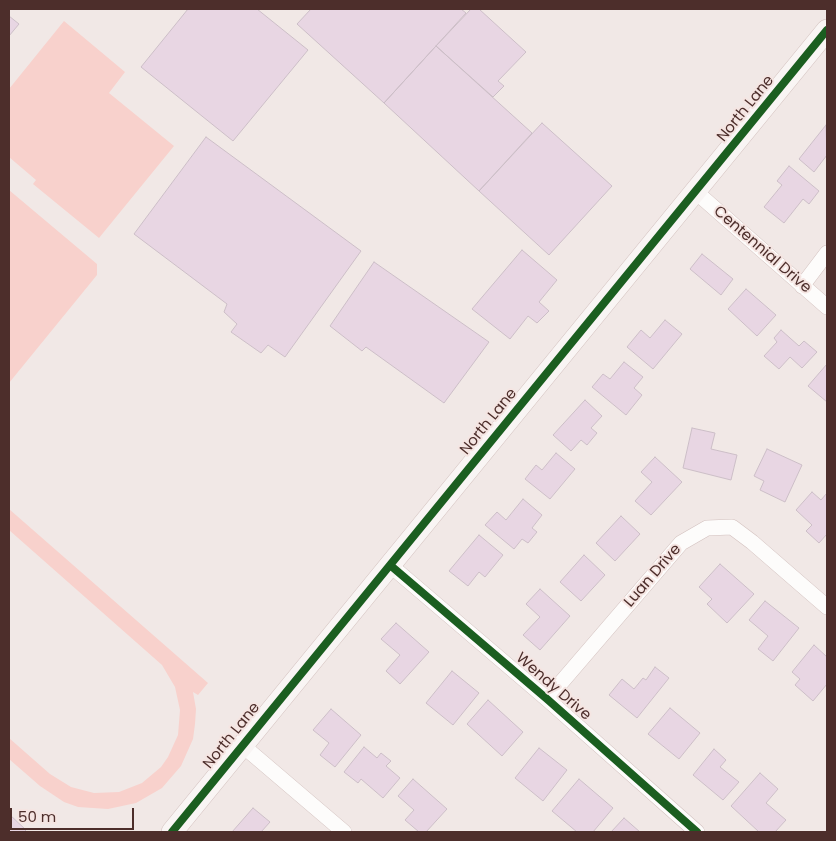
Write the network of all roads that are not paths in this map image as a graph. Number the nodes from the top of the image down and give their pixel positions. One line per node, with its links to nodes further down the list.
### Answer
1 (827, 30): 2 (street, North Lane)
2 (696, 192): 4 (street, Centennial Drive); 6 (street, North Lane)
3 (827, 253): 4 (street)
4 (802, 286): 5 (street, Centennial Drive)
5 (827, 307)
6 (390, 565): 8 (street, Wendy Drive); 9 (street, North Lane)
7 (827, 607): 8 (street, Luan Drive)
8 (547, 699): 12 (street, Wendy Drive)
9 (242, 745): 10 (street, North Lane); 11 (street)
10 (172, 832)
11 (344, 832)
12 (698, 832)

